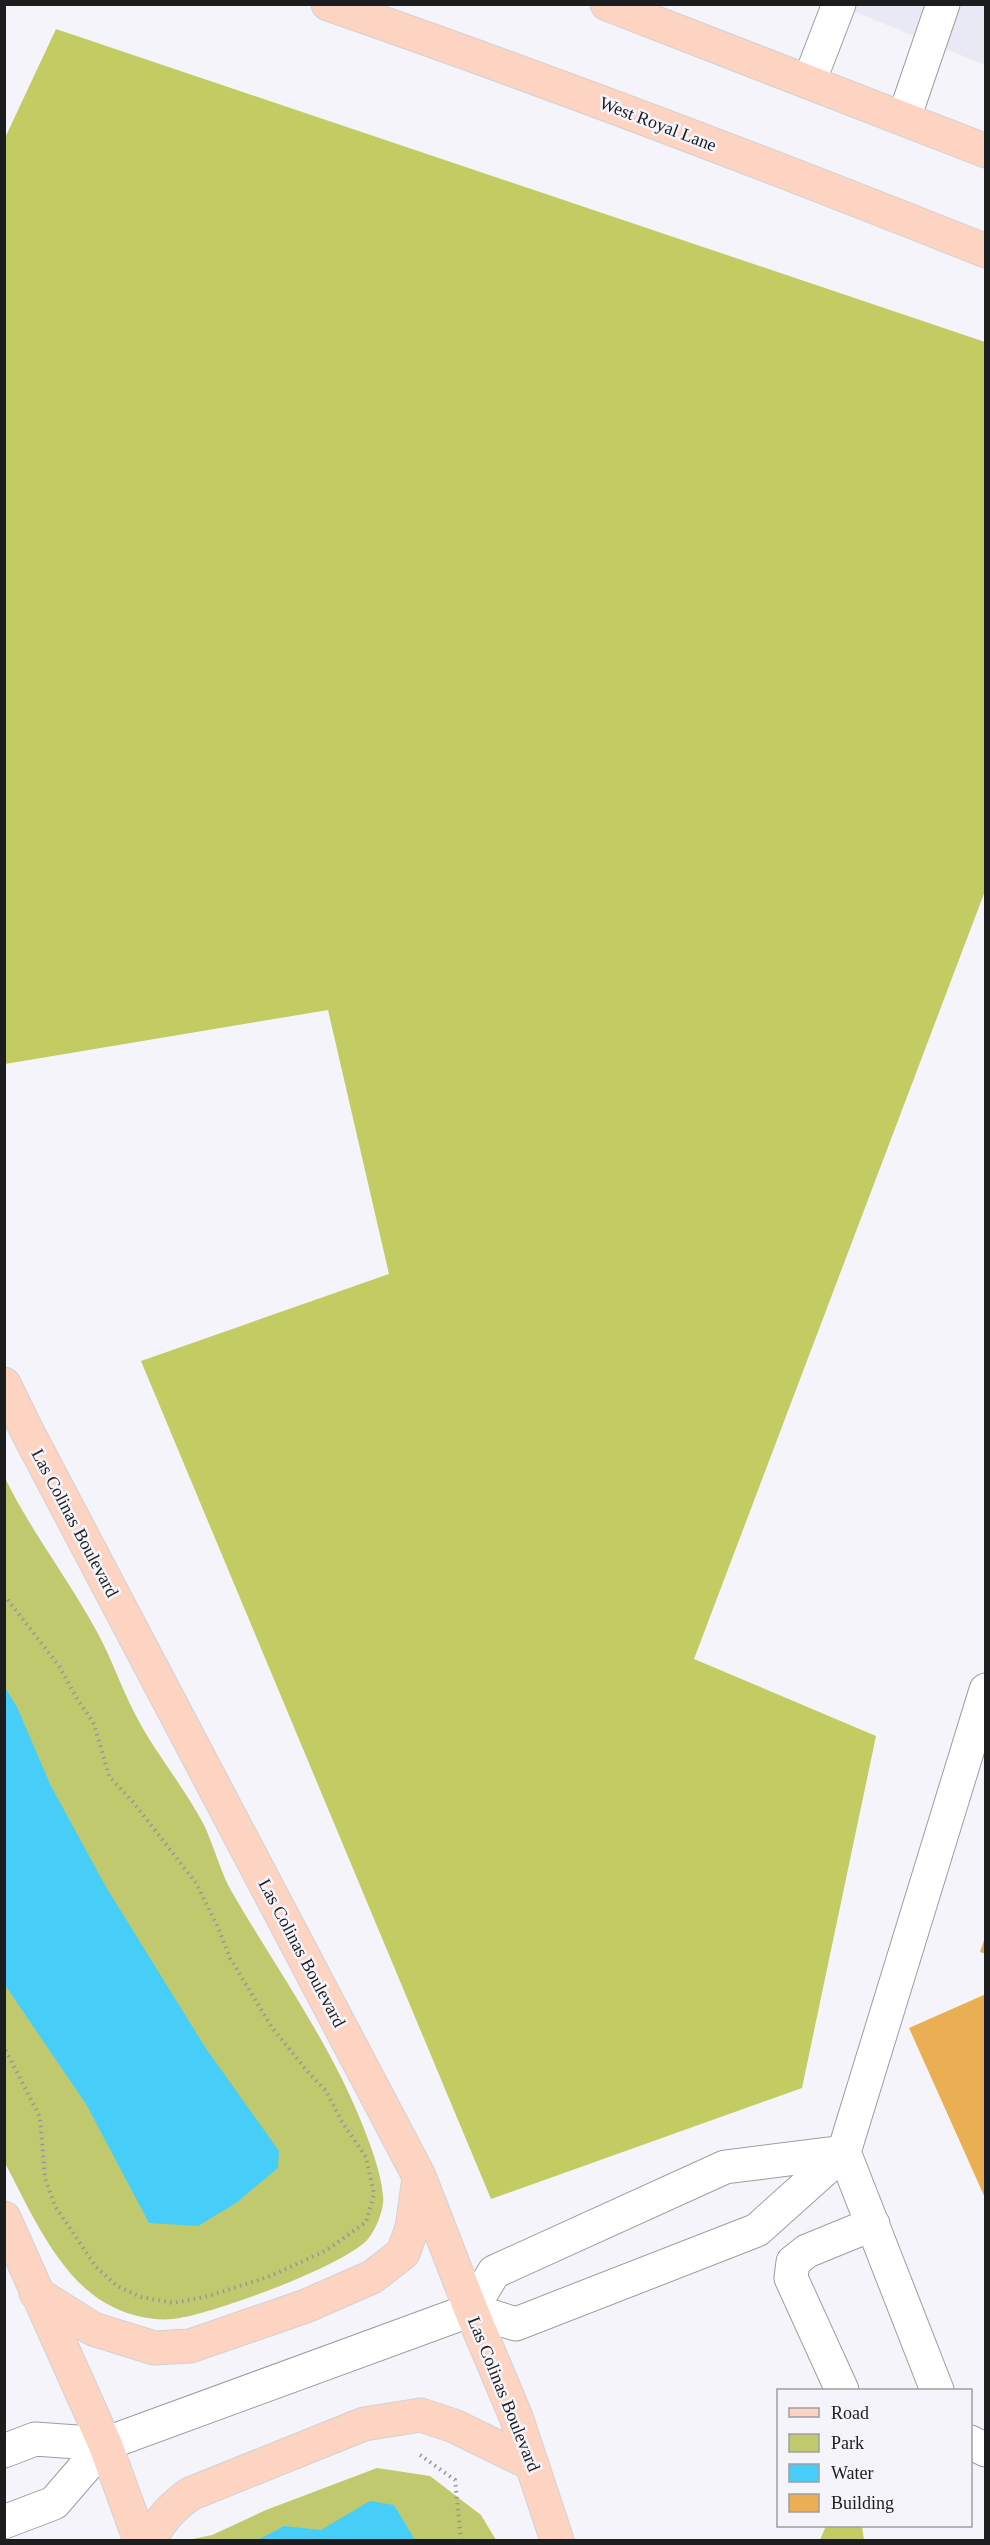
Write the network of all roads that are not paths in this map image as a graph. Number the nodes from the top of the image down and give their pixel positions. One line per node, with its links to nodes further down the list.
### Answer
1 (328, 4): 8 (main road, West Royal Lane)
2 (607, 4): 5 (main road)
3 (839, 4): 5 (lane)
4 (943, 4): 6 (lane)
5 (809, 82): 6 (main road)
6 (904, 118): 7 (main road)
7 (986, 151)
8 (986, 251)
9 (4, 1384): 12 (main road, Las Colinas Boulevard)
10 (986, 1690): 11 (lane)
11 (844, 2152): 14 (lane); 16 (lane); 16 (lane)
12 (419, 2176): 15 (main road); 16 (main road, Las Colinas Boulevard)
13 (4, 2218): 15 (main road)
14 (873, 2224): 17 (lane); 18 (lane)
15 (36, 2293): 20 (main road)
16 (471, 2310): 20 (lane); 23 (main road, Las Colinas Boulevard)
17 (841, 2389)
18 (936, 2389)
19 (972, 2443): 21 (lane)
20 (105, 2444): 22 (lane); 24 (lane); 25 (main road)
21 (986, 2450)
22 (4, 2451)
23 (532, 2464): 26 (main road); 27 (main road, Las Colinas Boulevard)
24 (4, 2523)
25 (140, 2541)
26 (150, 2541)
27 (557, 2541)

